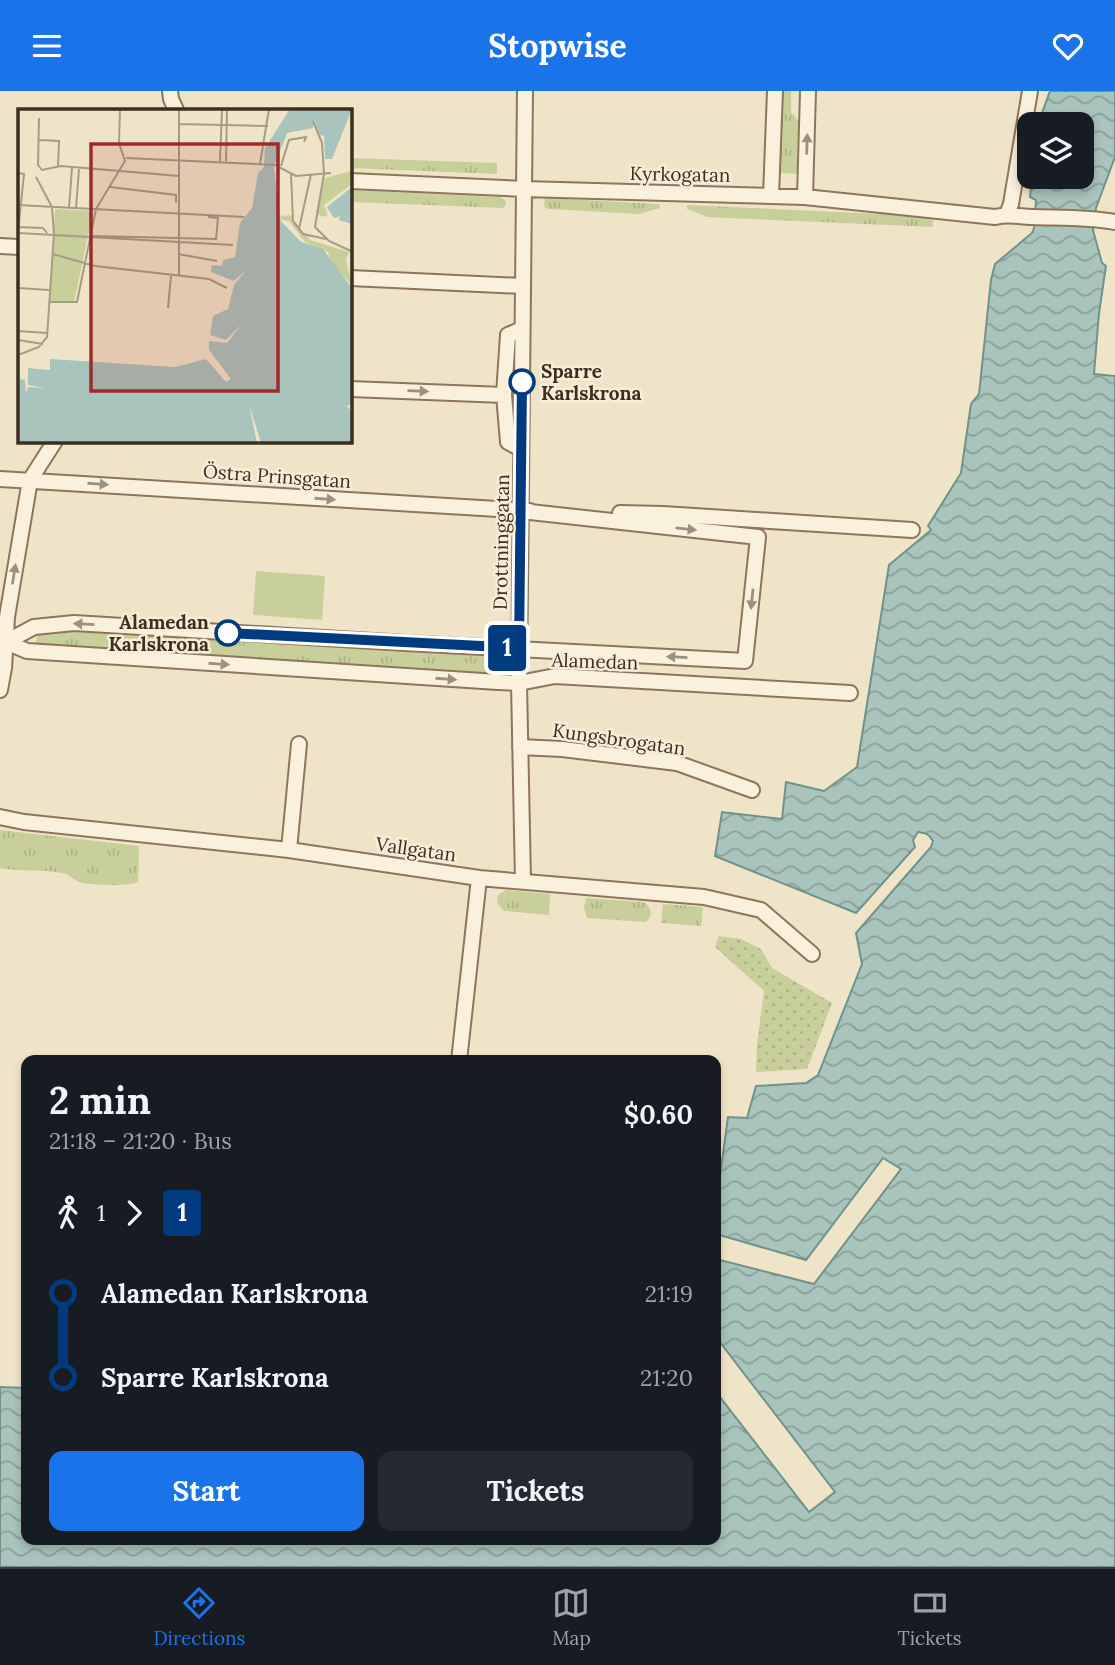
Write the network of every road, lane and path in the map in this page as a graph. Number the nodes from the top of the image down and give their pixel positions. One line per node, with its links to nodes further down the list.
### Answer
1 (170, 91): 6 (street)
2 (525, 91): 8 (street, Drottninggatan)
3 (775, 91): 9 (street)
4 (808, 91): 10 (street, one-way to 4)
5 (1030, 91): 11 (street)
6 (176, 109)
7 (352, 181): 8 (street, Kyrkogatan)
8 (524, 189): 9 (street, Kyrkogatan); 16 (street, Drottninggatan)
9 (771, 195): 10 (street, Kyrkogatan)
10 (805, 197): 11 (street, Kyrkogatan)
11 (1007, 214): 12 (street, Kyrkogatan)
12 (1115, 222)
13 (0, 246): 14 (street)
14 (18, 247)
15 (352, 278): 16 (street)
16 (523, 286): 17 (street, Drottninggatan)
17 (522, 329): 19 (street, Drottninggatan); 21 (street, Drottninggatan)
18 (352, 389): 19 (street, one-way to 19)
19 (504, 395): 21 (street)
20 (54, 443): 23 (street)
21 (521, 449): 24 (street, Drottninggatan)
22 (0, 479): 23 (street, Östra Prinsgatan)
23 (30, 480): 24 (street, Östra Prinsgatan, one-way to 24); 26 (street, one-way to 23)
24 (521, 511): 25 (street, Östra Prinsgatan); 27 (street, Drottninggatan); 28 (street, Östra Prinsgatan, one-way to 28)
25 (912, 530)
26 (3, 642): 27 (street, Alamedan, one-way to 26); 29 (street, Alamedan, one-way to 29); 30 (street)
27 (519, 648): 28 (street, Alamedan, one-way to 27); 29 (street, Drottninggatan)
28 (745, 661)
29 (519, 683): 31 (street, Alamedan); 33 (street, Drottninggatan)
30 (0, 690)
31 (850, 693)
32 (299, 744): 36 (street)
33 (520, 747): 34 (street, Kungsbrogatan); 38 (street, Drottninggatan)
34 (752, 790)
35 (0, 817): 36 (street, Vallgatan)
36 (289, 850): 37 (street, Vallgatan)
37 (479, 878): 38 (street, Vallgatan); 40 (street)
38 (523, 881): 39 (street, Vallgatan)
39 (811, 954)
40 (460, 1055)

